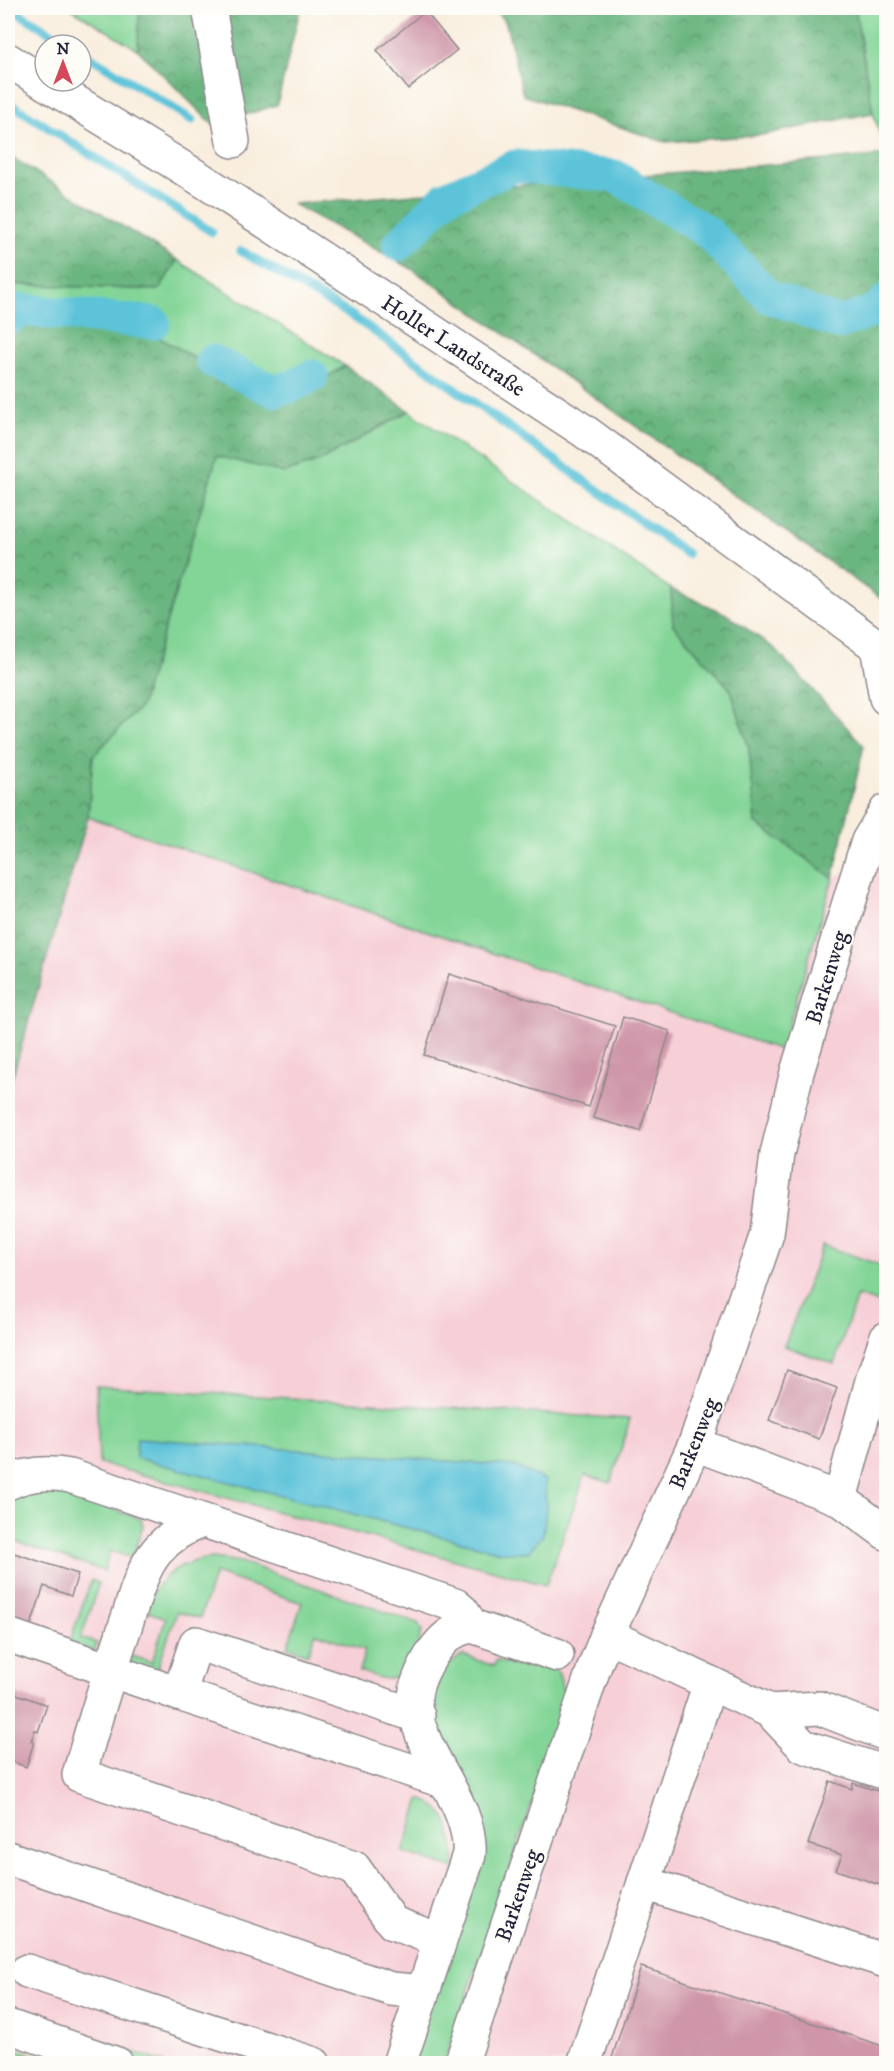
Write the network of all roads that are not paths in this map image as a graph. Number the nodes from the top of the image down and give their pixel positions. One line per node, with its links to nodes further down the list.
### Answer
1 (209, 8): 3 (street)
2 (8, 60): 4 (street, Holler Landstraße)
3 (233, 141)
4 (882, 649): 5 (street)
5 (886, 698)
6 (886, 811): 8 (street, Barkenweg)
7 (886, 1339): 10 (street)
8 (695, 1444): 10 (street); 15 (street, Barkenweg)
9 (8, 1483): 11 (street)
10 (840, 1499): 12 (street)
11 (202, 1521): 13 (street); 17 (street)
12 (886, 1533)
13 (472, 1626): 16 (street); 21 (street)
14 (8, 1635): 17 (street)
15 (607, 1635): 18 (street); 35 (street, Barkenweg)
16 (557, 1655)
17 (110, 1670): 19 (street); 27 (street)
18 (710, 1683): 20 (street); 26 (street)
19 (179, 1694): 21 (street); 24 (street)
20 (770, 1712): 22 (street); 23 (street)
21 (418, 1716): 24 (street)
22 (886, 1734)
23 (886, 1773)
24 (446, 1782): 27 (street)
25 (8, 1858): 30 (street)
26 (644, 1883): 28 (street); 36 (street)
27 (439, 1940): 30 (street)
28 (886, 1961)
29 (27, 1971): 33 (street)
30 (423, 1987): 34 (street)
31 (8, 2026): 32 (street)
32 (117, 2064)
33 (314, 2064)
34 (399, 2064)
35 (460, 2064)
36 (584, 2064)

